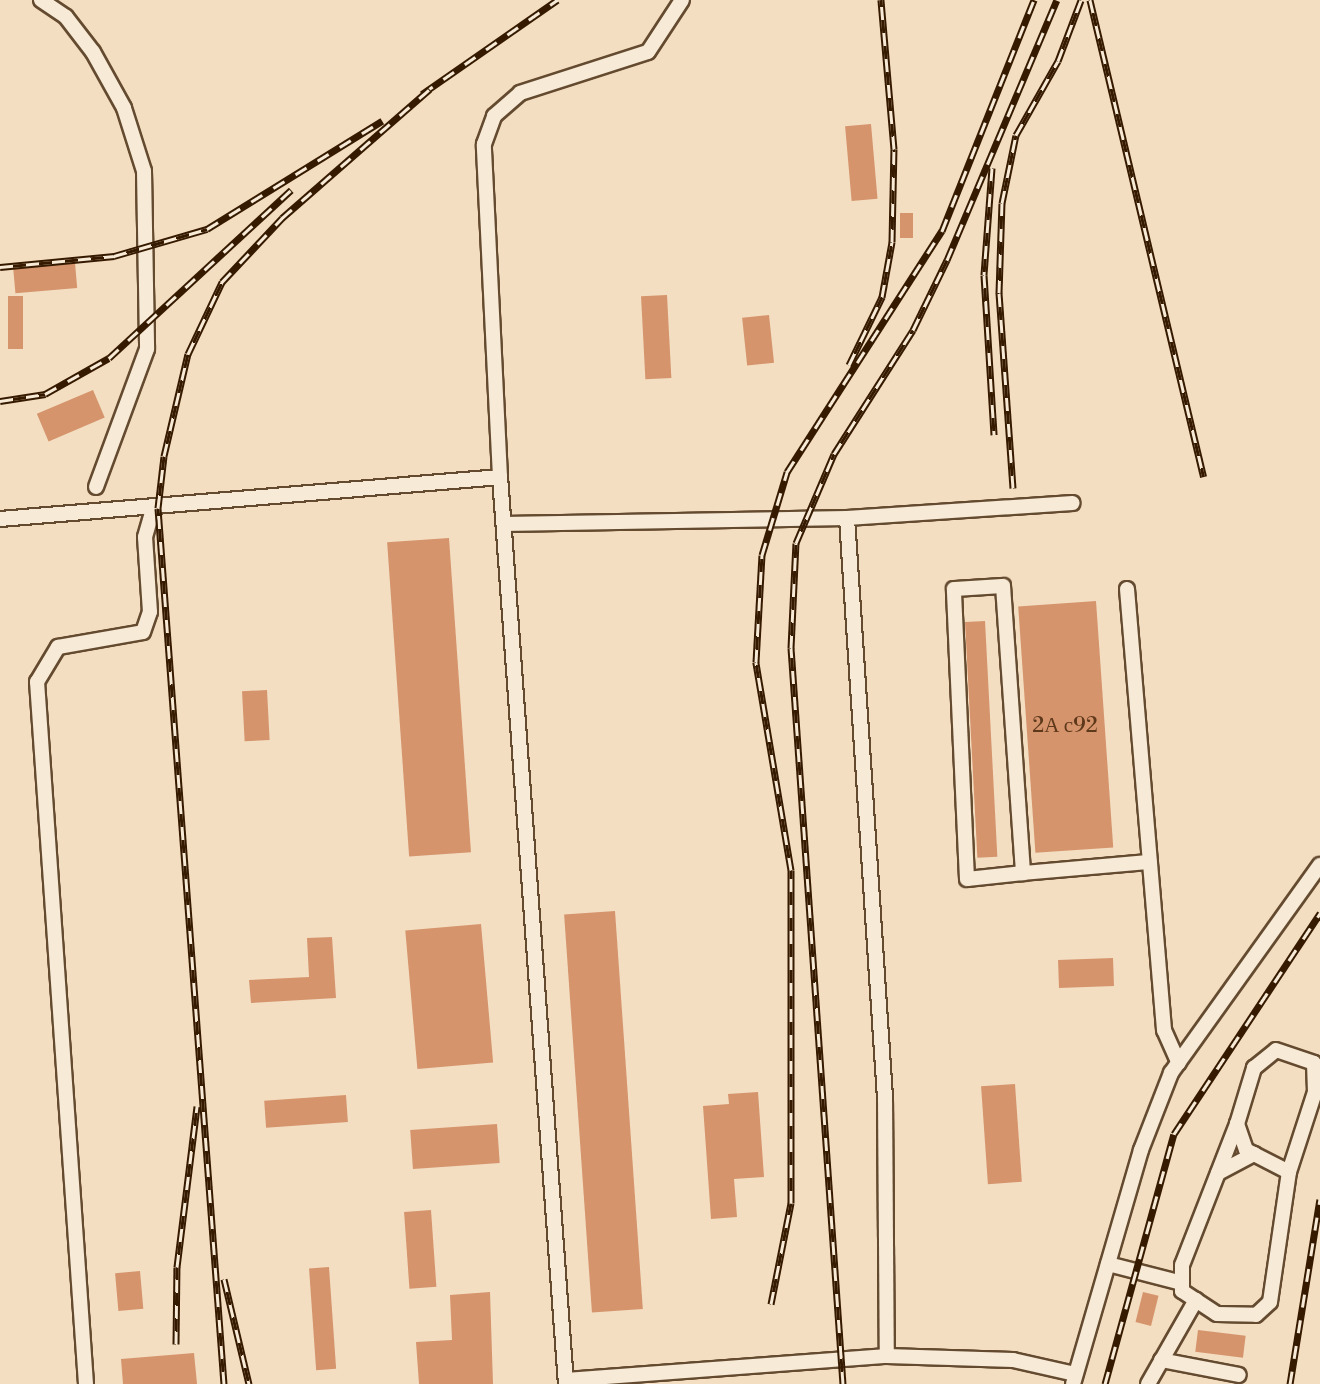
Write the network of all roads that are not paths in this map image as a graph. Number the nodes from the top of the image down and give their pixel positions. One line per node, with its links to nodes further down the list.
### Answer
1 (41, 0): 4 (street)
2 (682, 0): 3 (street)
3 (500, 477): 6 (street); 9 (street)
4 (96, 487)
5 (1073, 503): 7 (street)
6 (153, 509): 8 (street); 27 (street)
7 (847, 518): 9 (street); 22 (street)
8 (0, 519)
9 (503, 524): 26 (street)
10 (1127, 589): 11 (street)
11 (1150, 862): 13 (street); 14 (street)
12 (1320, 865): 14 (street)
13 (1023, 873): 13 (street)
14 (1179, 1063): 19 (street)
15 (1237, 1124): 16 (street); 17 (street); 18 (street)
16 (1254, 1154): 17 (street); 18 (street)
17 (1289, 1172): 21 (street)
18 (1218, 1173): 20 (street)
19 (1108, 1264): 20 (street); 25 (street)
20 (1182, 1283): 21 (street)
21 (1196, 1300): 23 (street)
22 (887, 1356): 25 (street); 26 (street)
23 (1161, 1360): 24 (street); 28 (street)
24 (1239, 1375)
25 (1074, 1379)
26 (566, 1382)
27 (86, 1384)
28 (1148, 1384)

